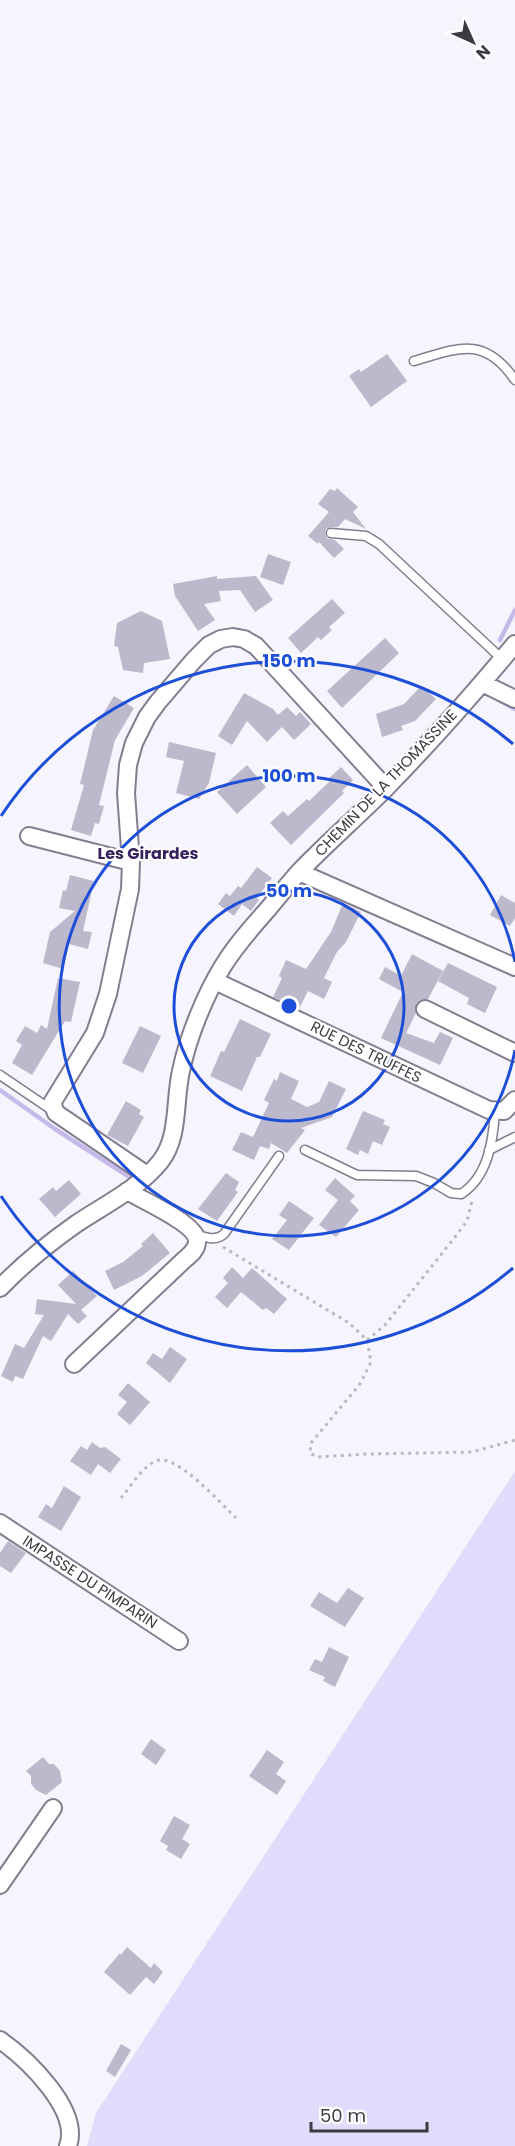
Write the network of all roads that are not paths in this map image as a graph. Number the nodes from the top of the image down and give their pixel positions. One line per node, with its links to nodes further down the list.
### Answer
1 (414, 361): 2 (lane)
2 (515, 380)
3 (332, 533): 5 (lane)
4 (515, 644): 5 (street, CHEMIN DE LA THOMASSINE)
5 (502, 659): 6 (street, CHEMIN DE LA THOMASSINE)
6 (482, 683): 7 (street); 8 (street, CHEMIN DE LA THOMASSINE)
7 (515, 699)
8 (386, 788): 10 (street); 11 (street, CHEMIN DE LA THOMASSINE)
9 (29, 836): 10 (street)
10 (131, 862): 19 (street)
11 (299, 872): 12 (street); 13 (street, CHEMIN DE LA THOMASSINE)
12 (515, 967)
13 (215, 981): 18 (street, RUE DES TRUFFES); 24 (street, CHEMIN DE LA THOMASSINE)
14 (425, 1009): 15 (street)
15 (515, 1053)
16 (0, 1075): 19 (lane)
17 (515, 1100): 18 (street)
18 (495, 1112): 22 (lane)
19 (56, 1113): 24 (street)
20 (515, 1137): 22 (lane)
21 (304, 1150): 22 (lane)
22 (489, 1150)
23 (279, 1156): 26 (lane)
24 (147, 1175): 25 (street, CHEMIN DE LA THOMASSINE)
25 (127, 1191): 26 (street); 27 (street, CHEMIN DE LA THOMASSINE)
26 (196, 1237): 28 (street)
27 (0, 1288)
28 (74, 1364)
29 (0, 1523): 30 (street, IMPASSE DU PIMPARIN)
30 (179, 1641)
31 (53, 1808): 32 (street)
32 (0, 1885)
33 (0, 2040): 34 (street)
34 (68, 2146)

